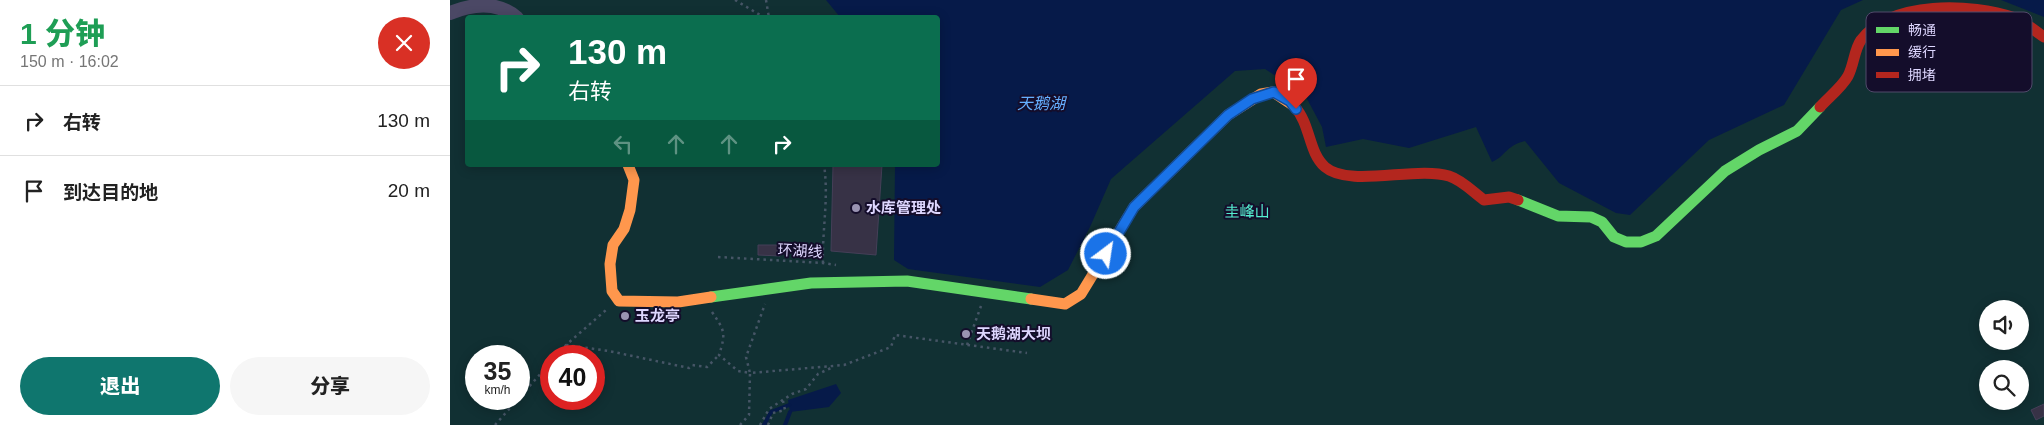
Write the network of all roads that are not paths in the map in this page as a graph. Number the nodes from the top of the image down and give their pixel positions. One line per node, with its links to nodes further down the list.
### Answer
1 (1912, 12): 2 (street)
2 (1990, 12)
3 (450, 13): 4 (street)
4 (512, 15)
5 (2032, 29): 7 (street)
6 (1866, 35): 8 (street)
7 (2044, 37)
8 (629, 167)

